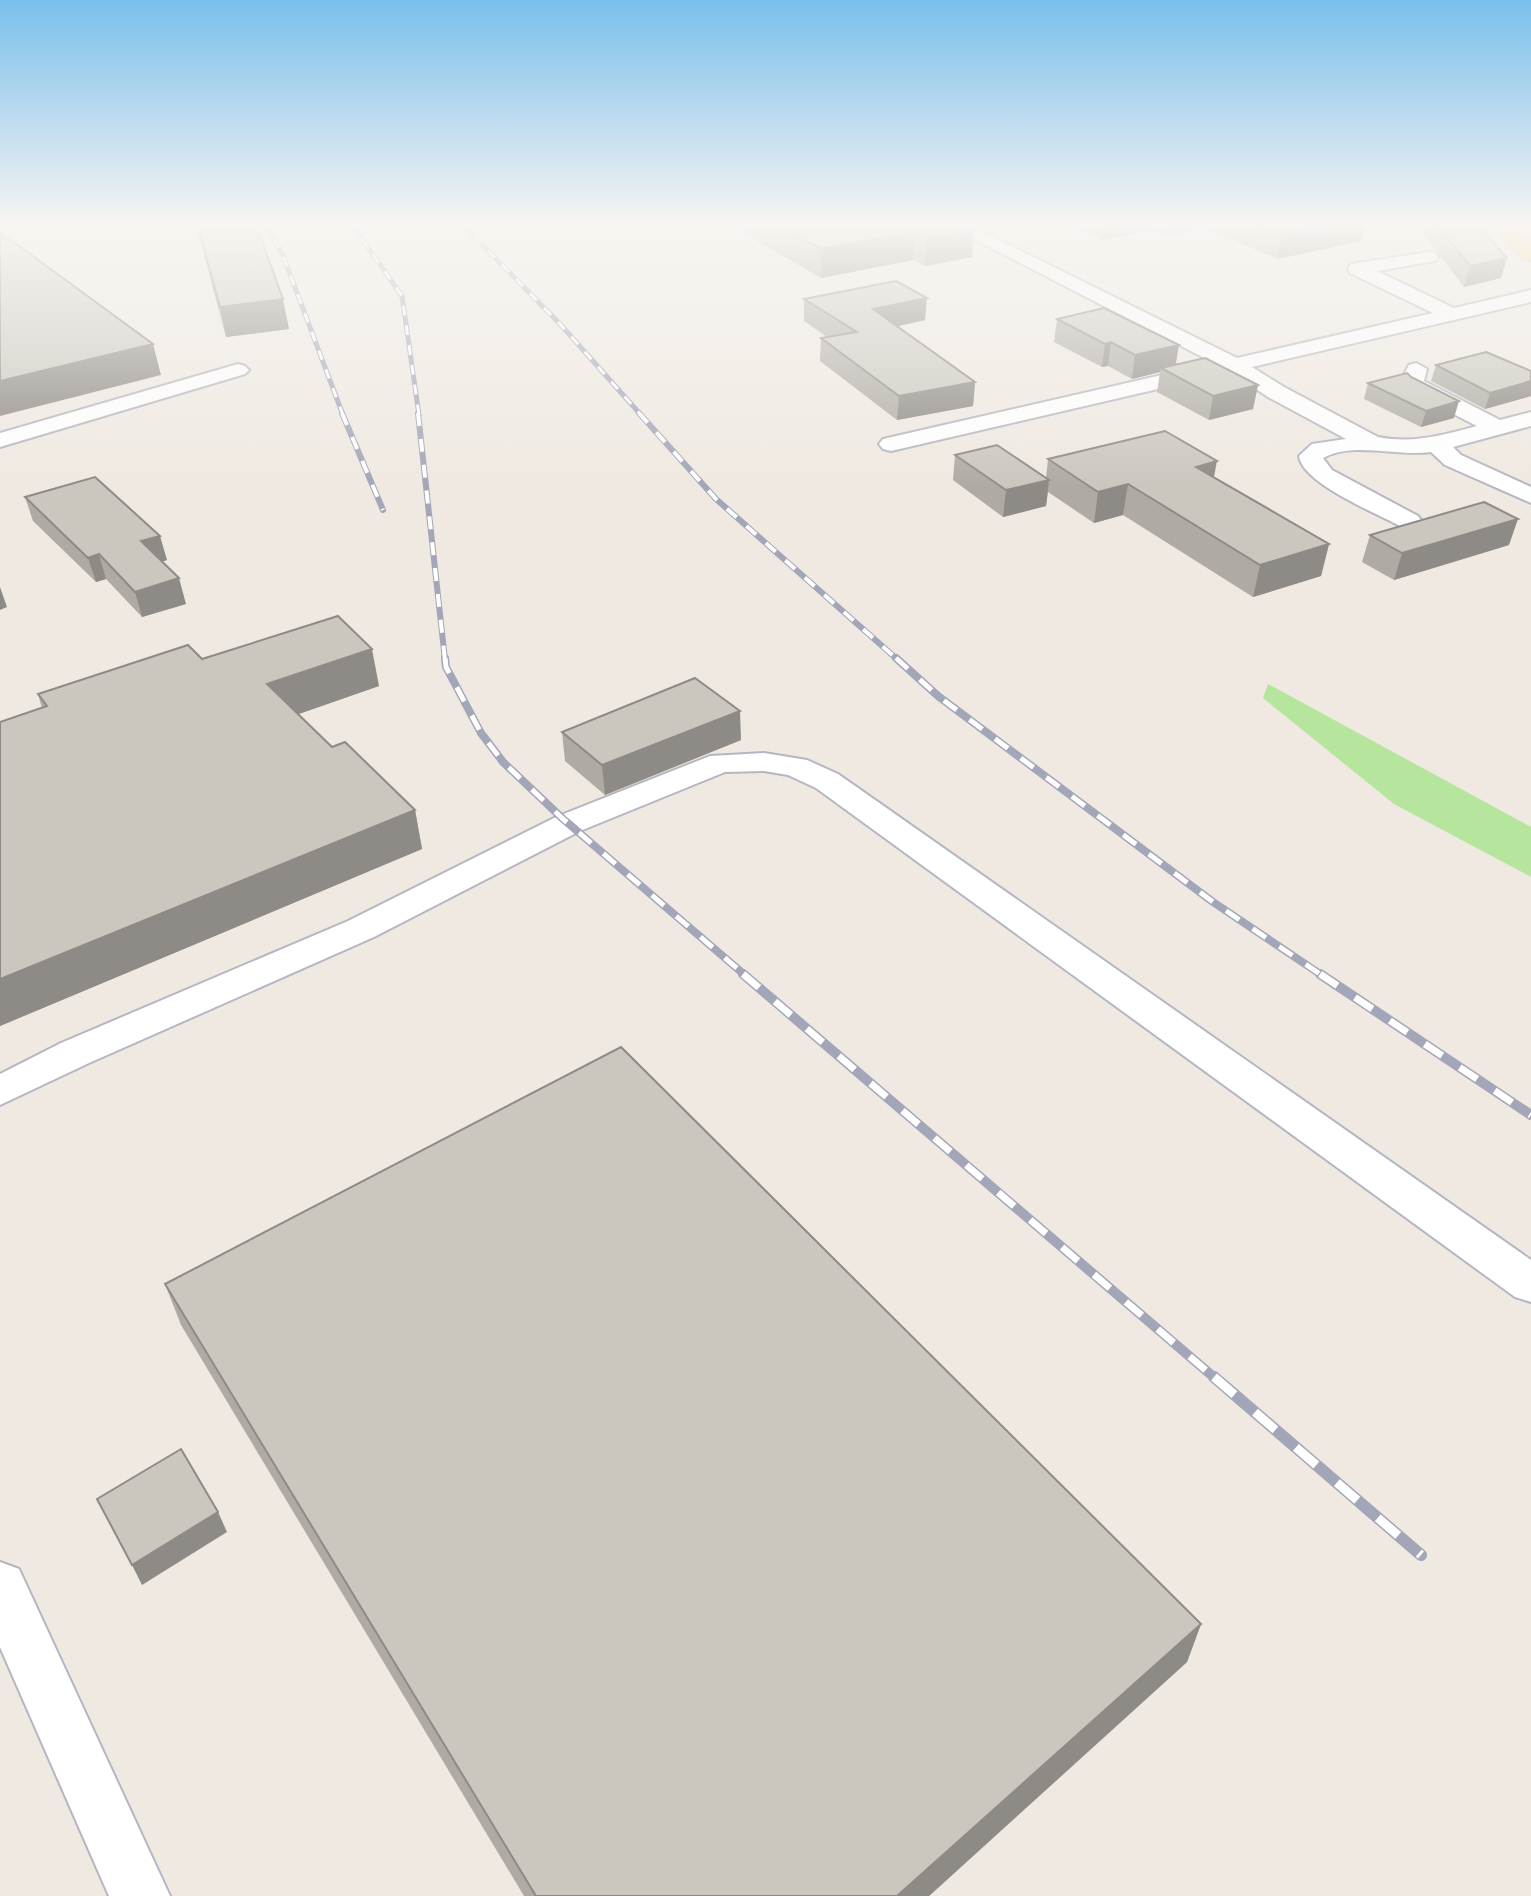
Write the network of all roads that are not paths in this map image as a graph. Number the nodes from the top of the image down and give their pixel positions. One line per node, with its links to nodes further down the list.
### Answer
1 (1126, 310): 5 (street)
2 (1444, 310): 4 (street)
3 (1472, 310): 4 (street)
4 (1453, 315): 5 (street)
5 (1235, 365): 11 (street); 13 (street)
6 (1416, 369): 9 (street)
7 (238, 370): 10 (street)
8 (1531, 419): 9 (street)
9 (1496, 427): 12 (street)
10 (0, 440)
11 (1371, 443): 12 (street); 15 (street)
12 (1441, 443): 14 (street)
13 (891, 444)
14 (1531, 496)
15 (1409, 521)
16 (0, 1091): 17 (street)
17 (1531, 1284)
18 (0, 1587): 19 (street)
19 (140, 1896)

